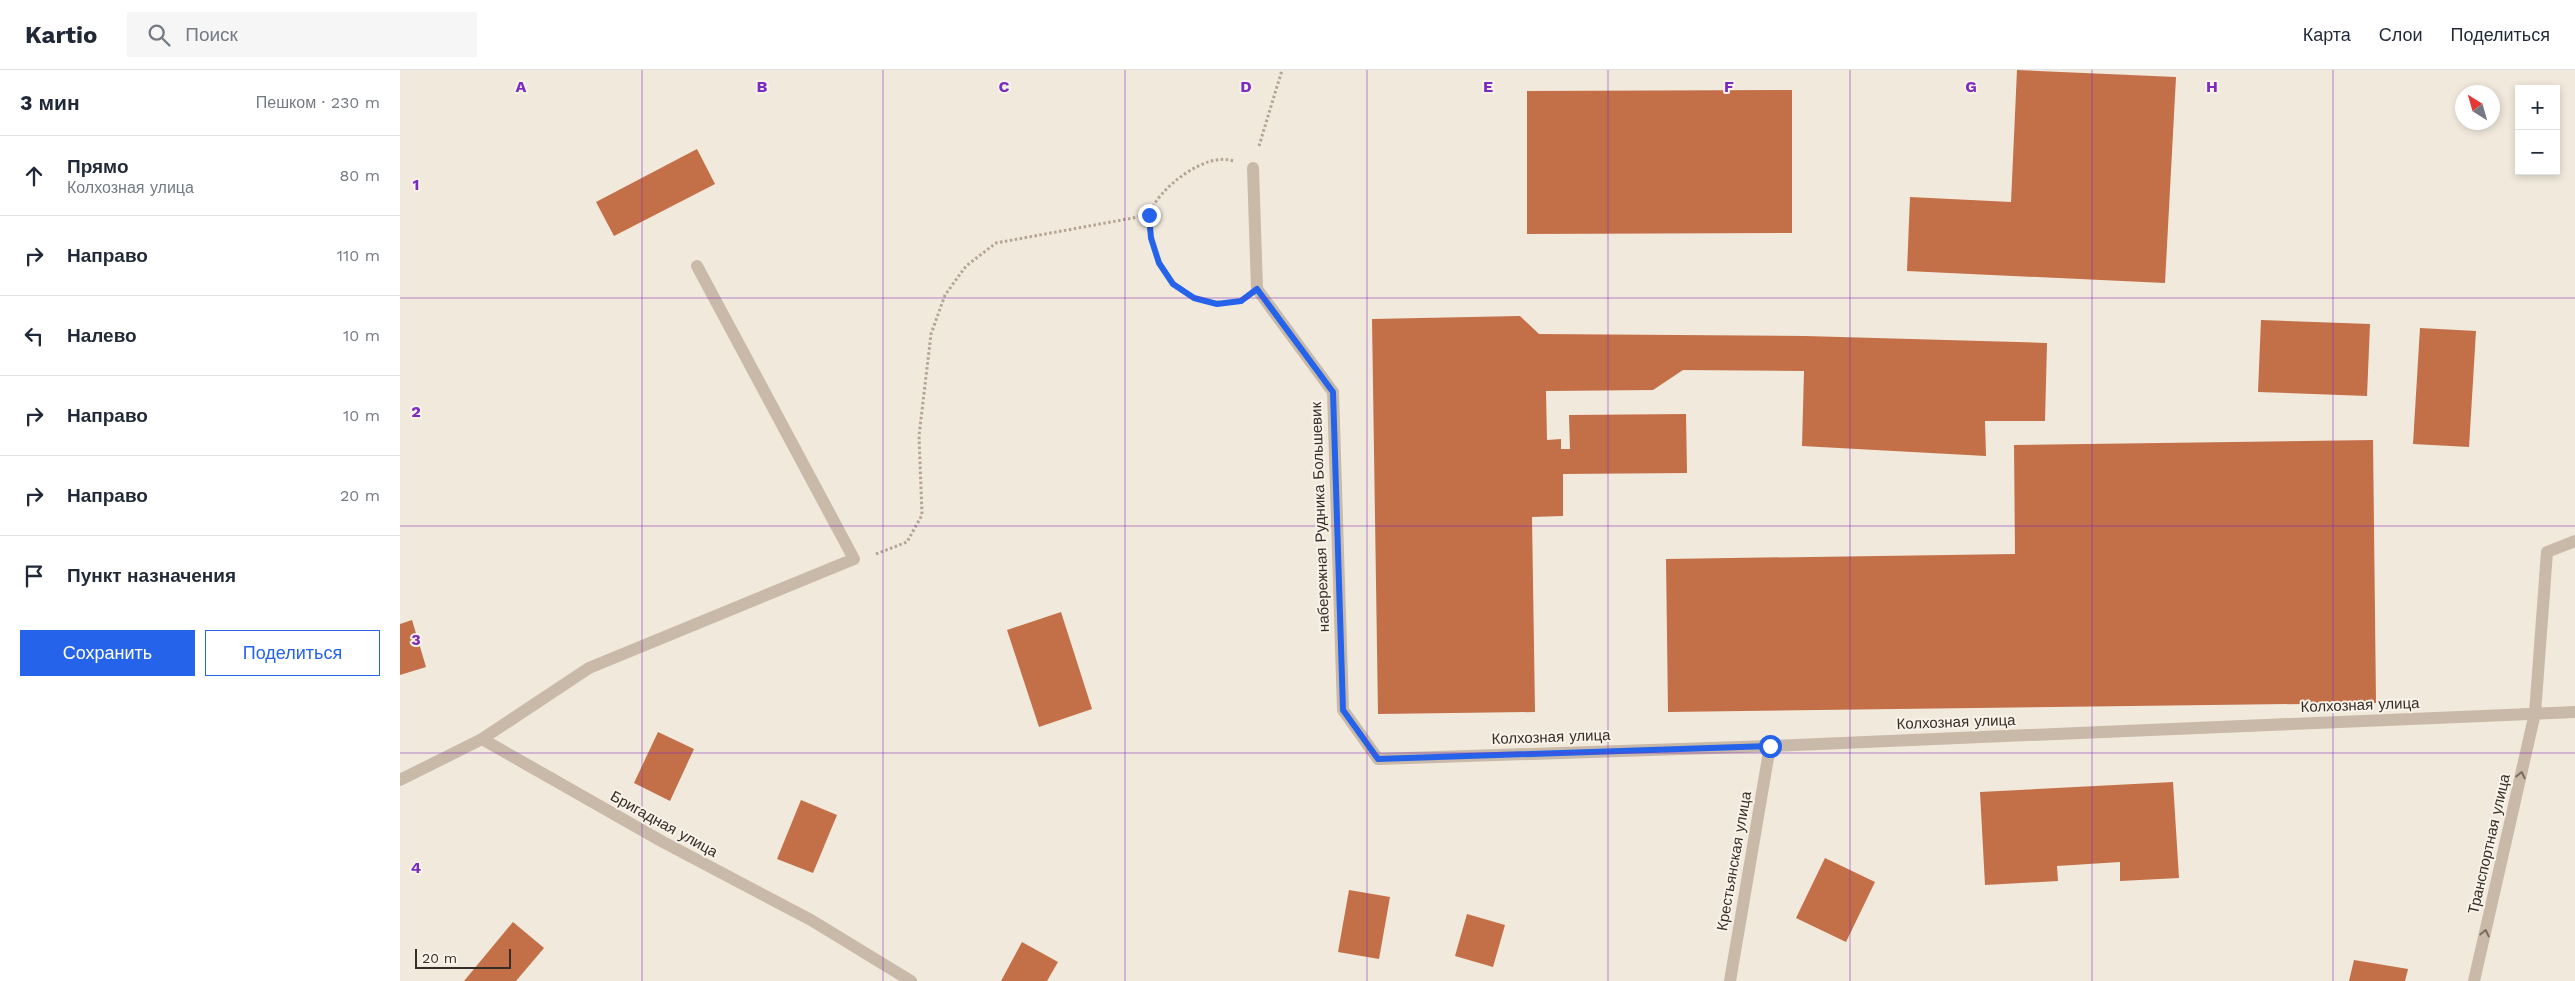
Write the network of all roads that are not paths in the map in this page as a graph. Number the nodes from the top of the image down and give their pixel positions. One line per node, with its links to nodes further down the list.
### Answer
1 (1253, 168): 8 (street, набережная Рудника Большевик)
2 (697, 266): 6 (street)
3 (2575, 541): 5 (street, Транспортная улица)
4 (2575, 712): 5 (street, Колхозная улица)
5 (2535, 713): 7 (street, Колхозная улица); 12 (street, Транспортная улица, one-way to 5)
6 (482, 739): 9 (street); 10 (street, Бригадная улица)
7 (1770, 746): 8 (street, Колхозная улица); 11 (street, Крестьянская улица)
8 (1378, 759)
9 (400, 780)
10 (911, 981)
11 (1730, 981)
12 (2474, 981)

